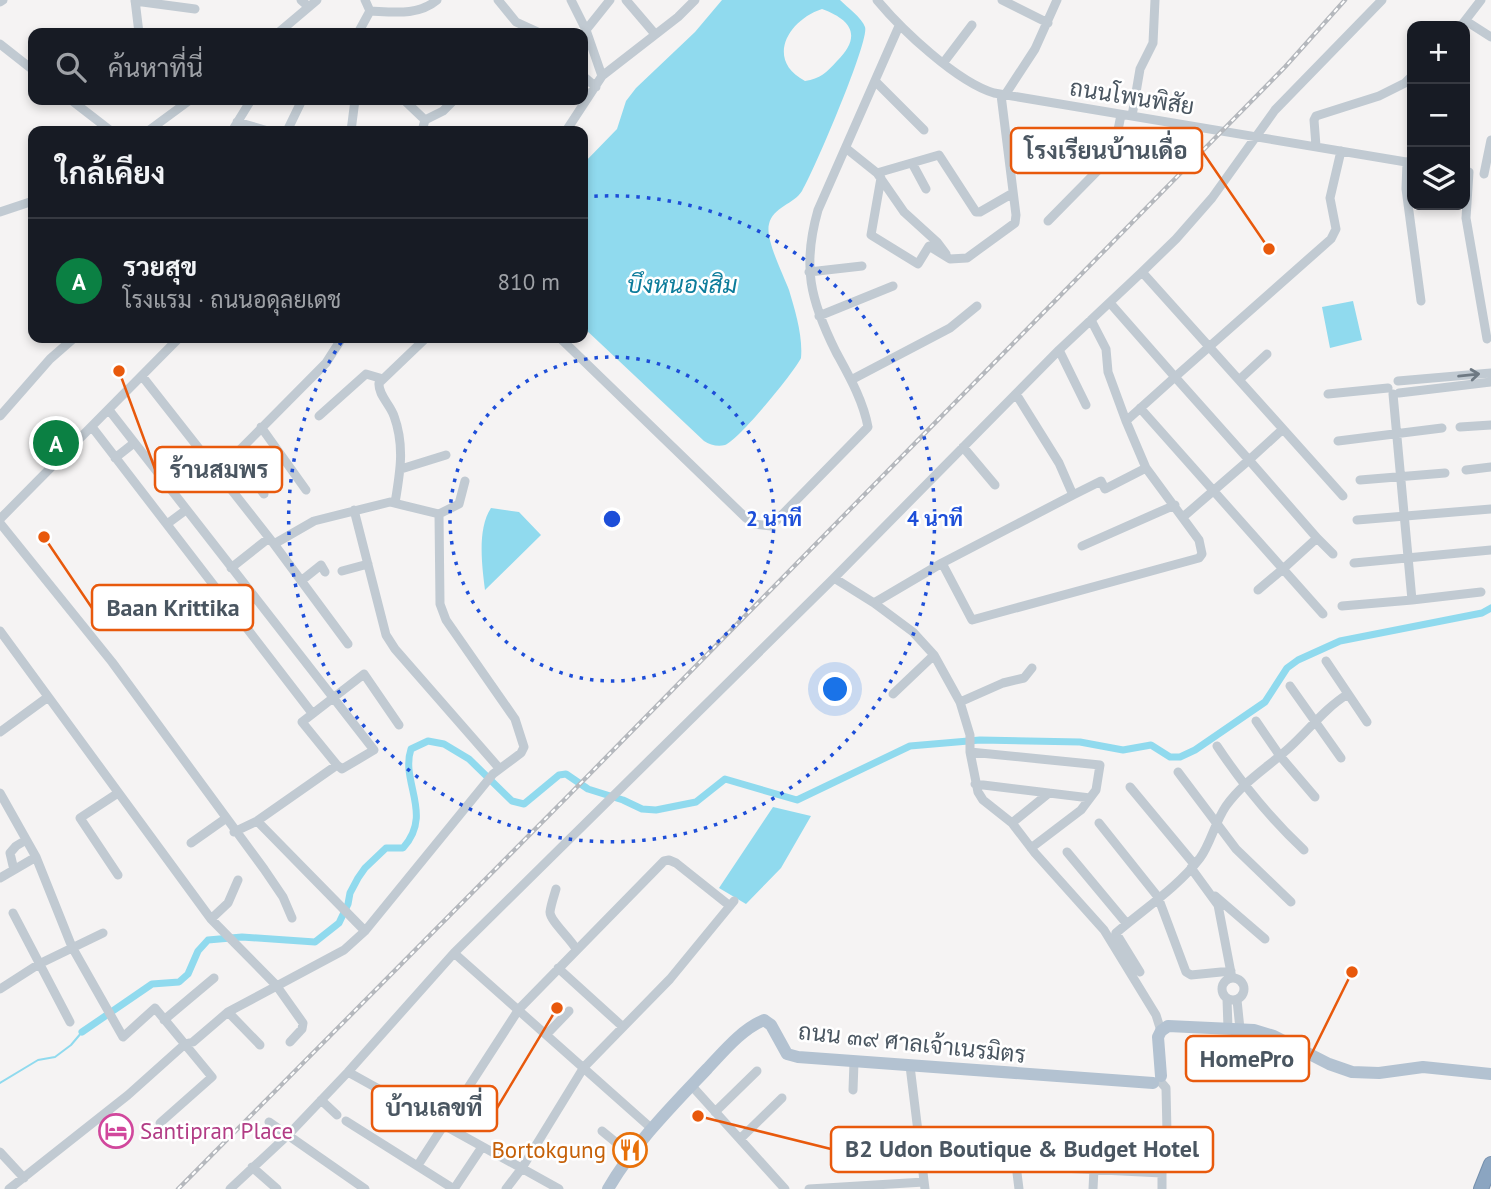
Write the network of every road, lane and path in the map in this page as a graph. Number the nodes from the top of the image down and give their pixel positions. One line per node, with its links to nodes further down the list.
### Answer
1 (301, 0): 17 (street)
2 (317, 0): 17 (street)
3 (365, 0): 19 (street)
4 (437, 0): 19 (street)
5 (498, 0): 28 (street)
6 (571, 0): 29 (street)
7 (610, 0): 30 (street)
8 (626, 0): 31 (street)
9 (695, 0): 31 (street)
10 (877, 0): 23 (street, ถนนโพนพิสัย)
11 (1002, 0): 21 (street)
12 (1057, 0): 21 (street)
13 (1155, 0): 53 (street)
14 (1382, 0): 65 (street)
15 (1481, 0): 20 (street)
16 (135, 1): 18 (street); 25 (street)
17 (309, 7): 26 (street)
18 (195, 9)
19 (370, 11): 27 (street)
20 (1465, 21)
21 (1048, 23): 42 (street)
22 (972, 24): 35 (street)
23 (899, 26): 35 (street, ถนนโพนพิสัย); 40 (street)
24 (1470, 27): 33 (street)
25 (138, 28)
26 (284, 28)
27 (361, 28)
28 (529, 28)
29 (585, 28)
30 (588, 28)
31 (655, 34): 37 (street)
32 (588, 36): 37 (street)
33 (1491, 37)
34 (0, 44): 36 (street)
35 (944, 62): 42 (street, ถนนโพนพิสัย)
36 (28, 66)
37 (602, 76): 41 (street)
38 (1407, 79): 67 (street)
39 (588, 80): 41 (street)
40 (875, 81): 64 (street); 68 (street)
41 (596, 87): 43 (street)
42 (1003, 95): 52 (street, ถนนโพนพิสัย); 76 (street)
43 (588, 99)
44 (77, 105): 56 (street)
45 (183, 105): 57 (street)
46 (248, 105): 55 (street)
47 (300, 105): 60 (street)
48 (354, 105): 61 (street)
49 (409, 105): 54 (street)
50 (449, 105): 54 (street)
51 (584, 105): 63 (street)
52 (1121, 115): 53 (street, ถนนโพนพิสัย); 81 (street)
53 (1132, 116): 65 (street, ถนนโพนพิสัย)
54 (425, 120): 62 (street)
55 (237, 122): 58 (street); 59 (street)
56 (105, 126)
57 (155, 126)
58 (235, 126)
59 (251, 126)
60 (289, 126)
61 (352, 126)
62 (423, 126)
63 (569, 126)
64 (924, 130)
65 (1256, 137): 67 (street, ถนนโพนพิสัย); 85 (street)
66 (1491, 141): 74 (street)
67 (1316, 146): 69 (street, ถนนโพนพิสัย)
68 (846, 149): 73 (street); 84 (street)
69 (1341, 151): 70 (street, ถนนโพนพิสัย); 98 (street)
70 (1407, 162)
71 (912, 163): 73 (street); 75 (street); 76 (street)
72 (1470, 172): 74 (street)
73 (879, 175): 82 (street); 82 (street)
74 (1488, 175)
75 (926, 190)
76 (1013, 193): 82 (street)
77 (28, 203): 80 (street)
78 (1409, 210): 87 (street)
79 (1466, 210): 92 (street)
80 (0, 212)
81 (1048, 221)
82 (950, 259)
83 (862, 266): 84 (street)
84 (809, 272): 90 (street)
85 (1142, 272): 88 (street); 98 (street)
86 (893, 286): 90 (street)
87 (1421, 302)
88 (1110, 303): 91 (street); 103 (street)
89 (977, 306): 107 (street)
90 (819, 316): 107 (street)
91 (1091, 320): 99 (street); 118 (street)
92 (1487, 339)
93 (69, 343): 115 (street)
94 (174, 343): 102 (street)
95 (339, 343): 121 (street)
96 (421, 343): 105 (street)
97 (565, 343): 107 (street)
98 (1211, 346): 103 (street); 106 (street)
99 (1059, 350): 111 (street); 113 (street)
100 (1267, 354): 106 (street)
101 (1491, 373): 104 (street, one-way to 101)
102 (142, 376): 116 (street); 137 (street)
103 (1175, 377): 114 (street); 132 (street)
104 (1447, 377): 109 (street); 110 (street)
105 (383, 379): 117 (street); 135 (street)
106 (1240, 379): 124 (street)
107 (851, 380)
108 (1491, 382): 109 (street)
109 (1448, 388): 110 (street)
110 (1393, 392): 112 (street); 125 (street)
111 (1016, 394): 128 (street); 146 (street)
112 (1328, 394)
113 (1086, 405)
114 (1140, 408): 118 (street); 144 (street)
115 (1, 410)
116 (108, 410): 120 (street); 127 (street)
117 (319, 416)
118 (1125, 421): 134 (street)
119 (1491, 425): 122 (street)
120 (92, 427): 131 (street); 157 (street)
121 (261, 427): 129 (street); 143 (street)
122 (1460, 427)
123 (1442, 428): 125 (street)
124 (1283, 429): 132 (street); 147 (street)
125 (1396, 434): 126 (street); 139 (street)
126 (1339, 441)
127 (134, 443): 131 (street); 151 (street)
128 (963, 447): 142 (street); 172 (street)
129 (235, 455): 137 (street); 145 (street)
130 (446, 455): 135 (street)
131 (115, 458): 158 (street)
132 (1249, 460): 144 (street); 159 (street)
133 (1491, 467): 136 (street)
134 (1146, 468): 146 (street); 149 (street)
135 (401, 469): 148 (street)
136 (1466, 470)
137 (218, 472): 160 (street)
138 (1445, 473): 139 (street)
139 (1400, 476): 140 (street); 155 (street)
140 (1360, 480)
141 (465, 481): 153 (street)
142 (995, 485)
143 (306, 489)
144 (1214, 491): 154 (street); 169 (street)
145 (264, 494)
146 (1073, 495): 167 (street)
147 (1343, 496)
148 (395, 503): 152 (street); 153 (street)
149 (1175, 505): 154 (street); 161 (street)
150 (1491, 509): 155 (street)
151 (186, 510): 158 (street); 168 (street)
152 (354, 510): 160 (street); 166 (street)
153 (439, 514): 202 (street)
154 (1183, 517): 167 (street)
155 (1404, 517): 156 (street); 164 (street)
156 (1357, 520)
157 (0, 521): 212 (street)
158 (167, 524): 191 (street)
159 (1317, 538): 163 (street); 169 (street)
160 (271, 541): 168 (street); 173 (street)
161 (1082, 546)
162 (1491, 550): 164 (street)
163 (1332, 554)
164 (1408, 559): 165 (street); 176 (street)
165 (1354, 563)
166 (368, 564): 170 (street); 202 (street)
167 (942, 564): 177 (street)
168 (231, 568): 188 (street)
169 (1283, 569): 174 (street); 179 (street)
170 (342, 571)
171 (325, 572): 173 (street)
172 (834, 578): 177 (street); 242 (street)
173 (301, 581): 181 (street)
174 (1258, 590)
175 (1481, 592): 176 (street)
176 (1412, 600): 178 (street)
177 (874, 603): 182 (street)
178 (1342, 606)
179 (1323, 614)
180 (0, 631): 189 (street)
181 (348, 644)
182 (934, 655): 186 (street); 190 (street)
183 (1326, 661): 187 (street)
184 (1032, 668): 190 (street)
185 (1290, 686): 193 (street)
186 (893, 694)
187 (1348, 694): 193 (street); 194 (street)
188 (331, 697): 191 (street); 195 (street); 201 (street)
189 (48, 698): 196 (street); 207 (street)
190 (960, 702): 198 (street)
191 (312, 713): 201 (street)
192 (1256, 721): 199 (street)
193 (1315, 721): 199 (street); 200 (street)
194 (1367, 722)
195 (399, 725)
196 (0, 732)
197 (1217, 746): 205 (street)
198 (970, 750): 204 (street); 210 (street)
199 (1280, 755): 205 (street); 209 (street)
200 (1341, 758)
201 (337, 765): 213 (street)
202 (496, 771): 237 (street)
203 (1178, 772): 214 (street)
204 (975, 784): 208 (street); 215 (street)
205 (1244, 786): 214 (street); 221 (street)
206 (1130, 788): 224 (street)
207 (118, 793): 226 (street); 235 (street)
208 (1049, 793): 210 (street); 215 (street)
209 (1315, 797)
210 (1090, 798): 220 (street)
211 (2, 800): 218 (street)
212 (225, 819): 217 (street); 219 (street)
213 (257, 821): 217 (street); 237 (street)
214 (1216, 821): 224 (street); 232 (street)
215 (1012, 823): 220 (street)
216 (1099, 823): 231 (street)
217 (234, 832): 234 (street)
218 (26, 840): 223 (street); 225 (street)
219 (191, 843)
220 (1031, 848): 258 (street)
221 (1304, 850)
222 (1067, 852): 236 (street)
223 (36, 857): 225 (street); 240 (street)
224 (1193, 866): 230 (street); 231 (street)
225 (14, 870): 227 (street)
226 (118, 875)
227 (0, 878)
228 (238, 880): 235 (street)
229 (556, 889): 241 (street)
230 (1208, 890): 239 (street); 246 (street)
231 (1158, 897): 236 (street); 246 (street)
232 (1291, 902)
233 (13, 913): 243 (street)
234 (292, 918)
235 (211, 919): 248 (street)
236 (1127, 924): 245 (street)
237 (365, 931): 248 (street)
238 (103, 933): 240 (street)
239 (1265, 939)
240 (72, 947): 243 (street); 254 (street)
241 (576, 949): 244 (street); 256 (street)
242 (454, 953): 251 (street); 267 (street)
243 (39, 964): 249 (street); 255 (street)
244 (558, 968): 251 (street); 256 (street)
245 (1140, 972)
246 (1231, 974): 250 (street); 250 (street)
247 (214, 978): 254 (street)
248 (276, 985): 253 (street); 260 (street)
249 (0, 989)
250 (1232, 1000): 257 (street)
251 (519, 1009): 259 (street); 277 (street)
252 (569, 1011): 259 (street)
253 (228, 1012): 261 (street); 262 (street)
254 (164, 1020): 261 (street)
255 (70, 1022)
256 (623, 1027): 265 (street)
257 (1234, 1028): 258 (main road); 268 (main road)
258 (1161, 1031): 269 (main road)
259 (547, 1034): 265 (street)
260 (290, 1042)
261 (185, 1044): 276 (street); 293 (street)
262 (260, 1045)
263 (854, 1062): 264 (main road, ถนน ๓๙ ศาลเจ้าเนรมิตร); 270 (main road, ถนน ๓๙ ศาลเจ้าเนรมิตร); 271 (street)
264 (910, 1066): 269 (main road, ถนน ๓๙ ศาลเจ้าเนรมิตร); 294 (street)
265 (584, 1067): 278 (street); 290 (street)
266 (757, 1071): 274 (street)
267 (348, 1072): 273 (street); 277 (street)
268 (1491, 1074)
269 (1152, 1079): 292 (street)
270 (691, 1085): 274 (street); 278 (main road, ถนน ๓๙ ศาลเจ้าเนรมิตร)
271 (853, 1090)
272 (782, 1098): 281 (street)
273 (320, 1100): 280 (street); 287 (street)
274 (715, 1112): 281 (street)
275 (269, 1122): 280 (street)
276 (160, 1123)
277 (443, 1125): 282 (street); 287 (street)
278 (651, 1128): 284 (main road, ถนน ๓๙ ศาลเจ้าเนรมิตร)
279 (602, 1131): 284 (street)
280 (286, 1132): 289 (street); 298 (street)
281 (740, 1139): 302 (street)
282 (482, 1147): 287 (street); 290 (street)
283 (0, 1152): 293 (street)
284 (630, 1154): 301 (main road, ถนน ๓๙ ศาลเจ้าเนรมิตร)
285 (982, 1164): 288 (street)
286 (1491, 1164): 307 (highway)
287 (418, 1165)
288 (1016, 1166): 291 (street); 304 (street)
289 (252, 1167): 296 (street); 297 (street)
290 (522, 1168): 299 (street); 300 (street)
291 (1094, 1169): 292 (street); 305 (street)
292 (1162, 1173): 306 (street)
293 (24, 1178): 295 (street)
294 (925, 1185): 303 (street)
295 (9, 1189)
296 (230, 1189)
297 (277, 1189)
298 (365, 1189)
299 (506, 1189)
300 (559, 1189)
301 (608, 1189)
302 (785, 1189)
303 (809, 1189)
304 (1019, 1189)
305 (1093, 1189)
306 (1162, 1189)
307 (1481, 1189)

